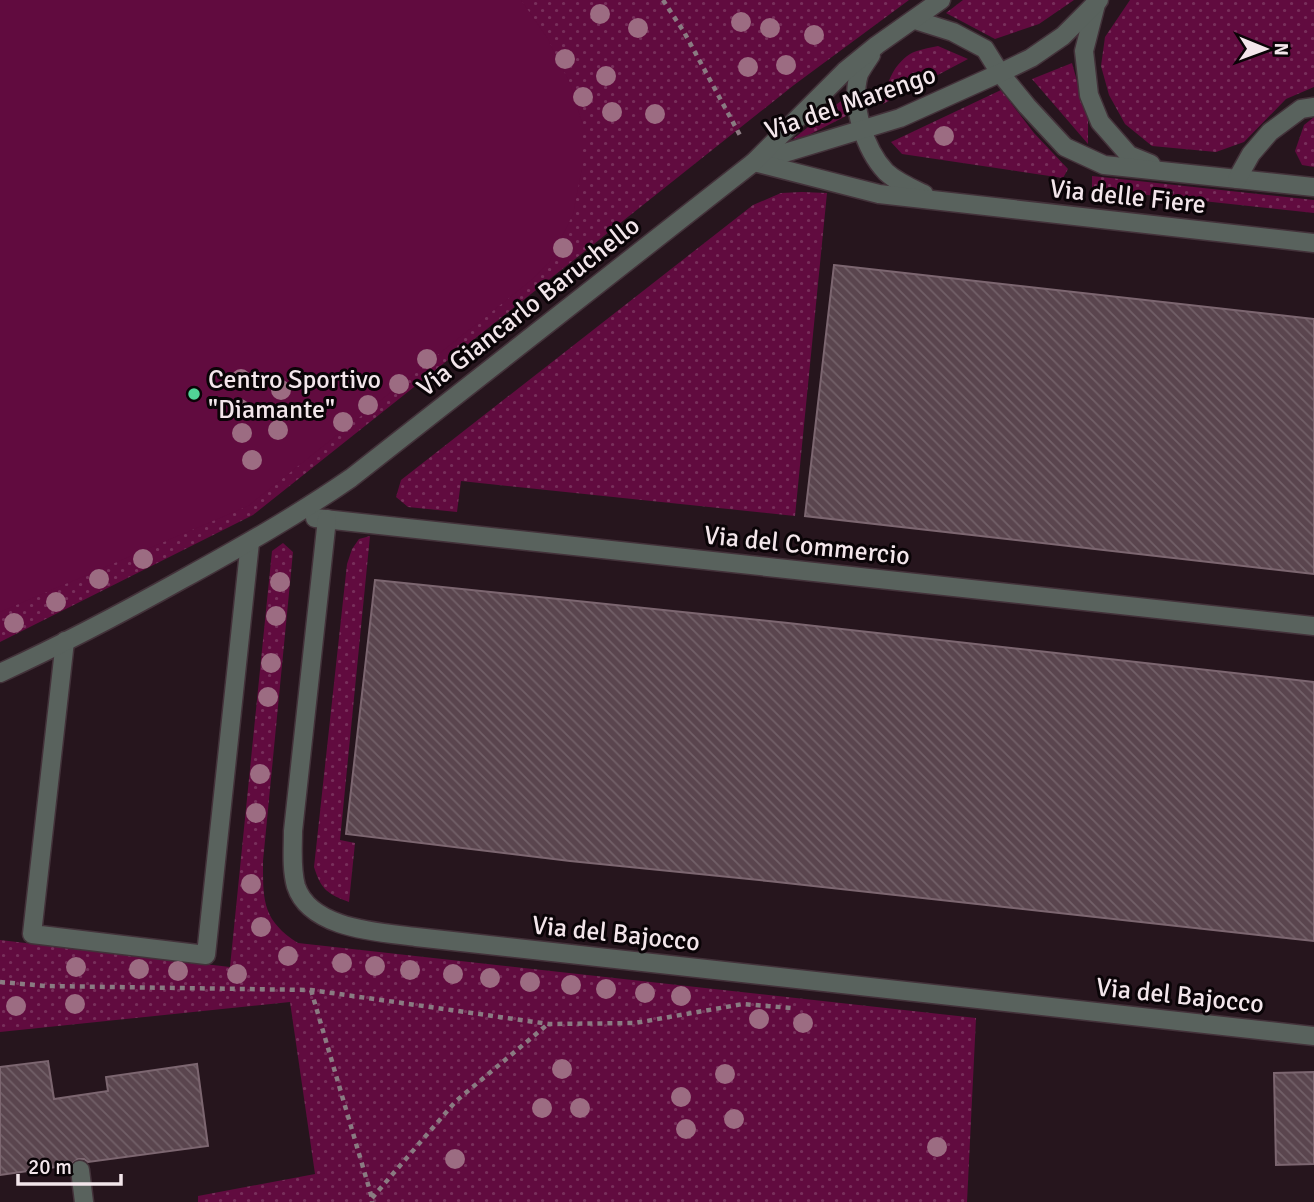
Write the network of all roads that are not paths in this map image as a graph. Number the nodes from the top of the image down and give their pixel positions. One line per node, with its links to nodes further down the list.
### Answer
1 (928, 0): 4 (street, Via Giancarlo Baruchello)
2 (941, 0): 4 (street, Via Giancarlo Baruchello)
3 (1097, 2): 6 (street, Via del Marengo); 10 (street, Via delle Fiere)
4 (915, 20): 5 (street, Via Giancarlo Baruchello); 6 (street, Via del Marengo)
5 (877, 45): 8 (street, Via Giancarlo Baruchello); 9 (street, Via Giancarlo Baruchello)
6 (1000, 73): 8 (street, Via del Marengo); 10 (street, Via delle Fiere)
7 (1314, 107): 11 (street)
8 (862, 130): 9 (street, Via del Marengo); 13 (street, Via delle Fiere)
9 (754, 162): 13 (street, Via delle Fiere); 15 (street, Via Giancarlo Baruchello)
10 (1167, 171): 11 (street, Via delle Fiere)
11 (1237, 178): 12 (street, Via delle Fiere)
12 (1314, 187)
13 (937, 201): 14 (street, Via delle Fiere)
14 (1314, 243)
15 (295, 515): 16 (street, Via del Commercio); 17 (street, Via Giancarlo Baruchello)
16 (327, 519): 18 (street, Via del Commercio); 21 (street, Via del Bajocco)
17 (250, 542): 19 (street, Via Giancarlo Baruchello); 19 (street)
18 (1314, 626)
19 (65, 641): 20 (street, Via Giancarlo Baruchello)
20 (0, 673)
21 (1314, 1036)
22 (80, 1170): 23 (street)
23 (84, 1202)

